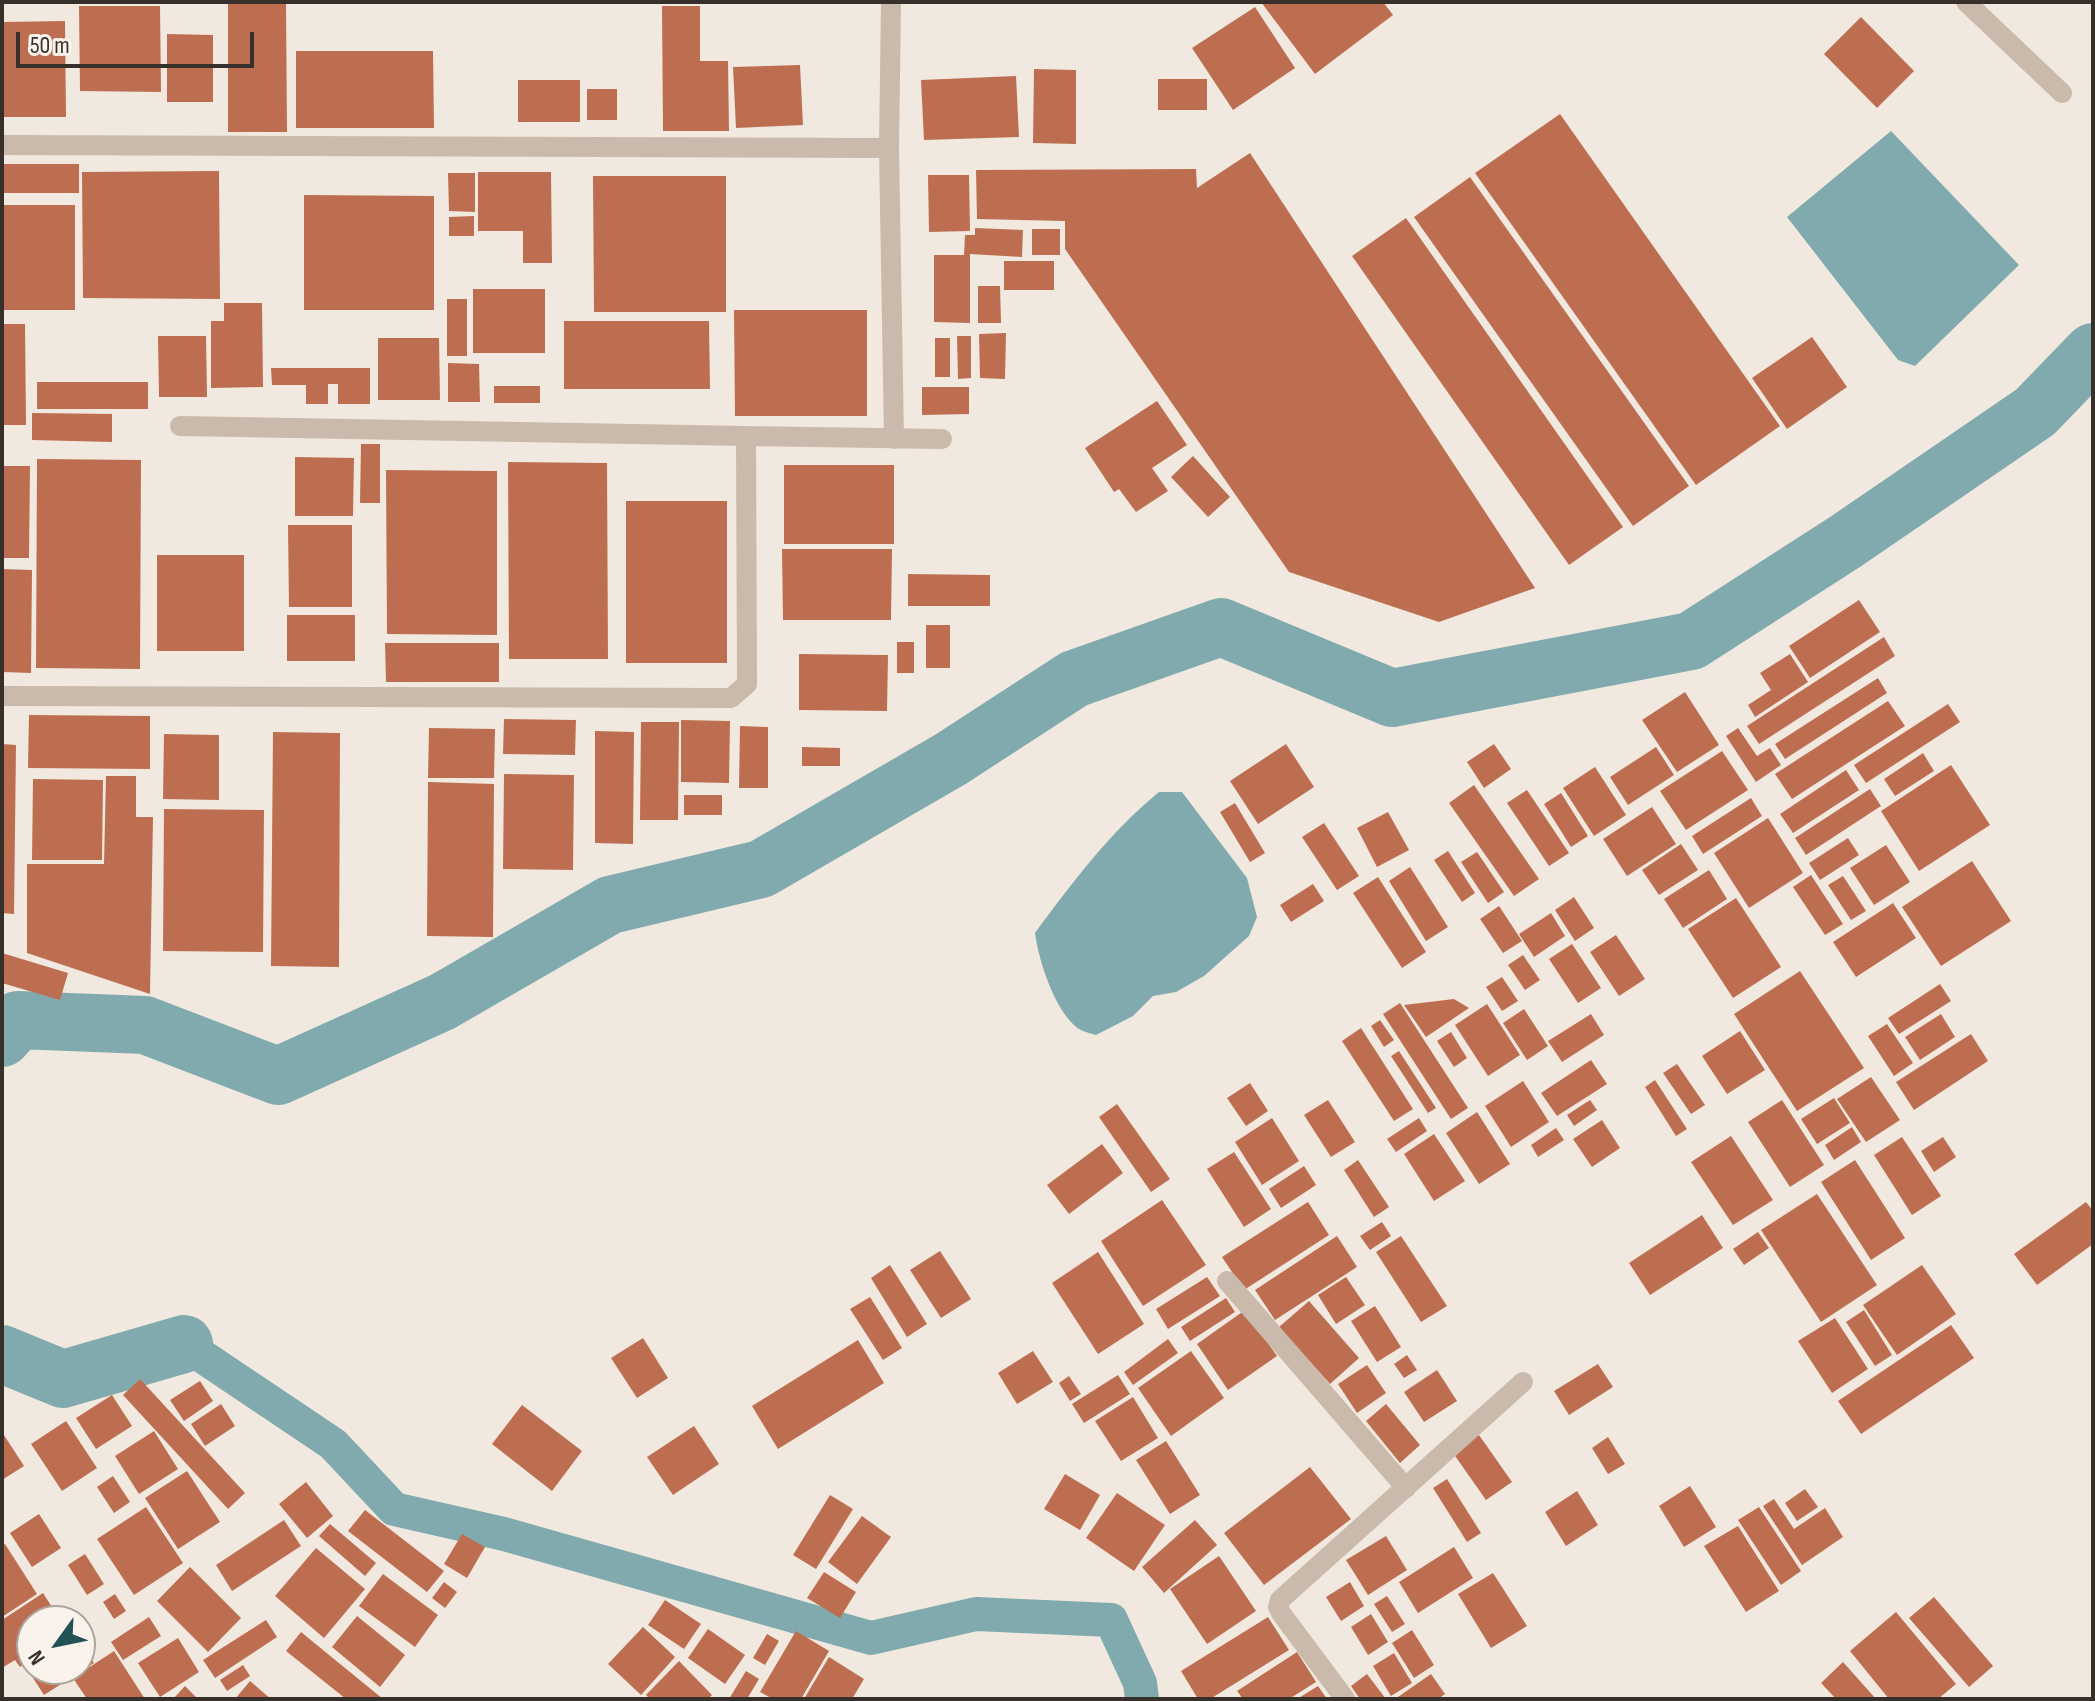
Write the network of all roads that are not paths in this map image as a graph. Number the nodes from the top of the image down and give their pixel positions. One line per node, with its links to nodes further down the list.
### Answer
1 (891, 2): 5 (street)
2 (1966, 2): 3 (street)
3 (2062, 93)
4 (2, 145): 5 (street)
5 (889, 148): 8 (street)
6 (180, 426): 7 (street)
7 (746, 436): 8 (street); 10 (street)
8 (894, 439): 9 (street)
9 (942, 439)
10 (2, 696)
11 (1227, 1281): 13 (street)
12 (1523, 1382): 13 (street)
13 (1406, 1488): 14 (street)
14 (1345, 1699)

